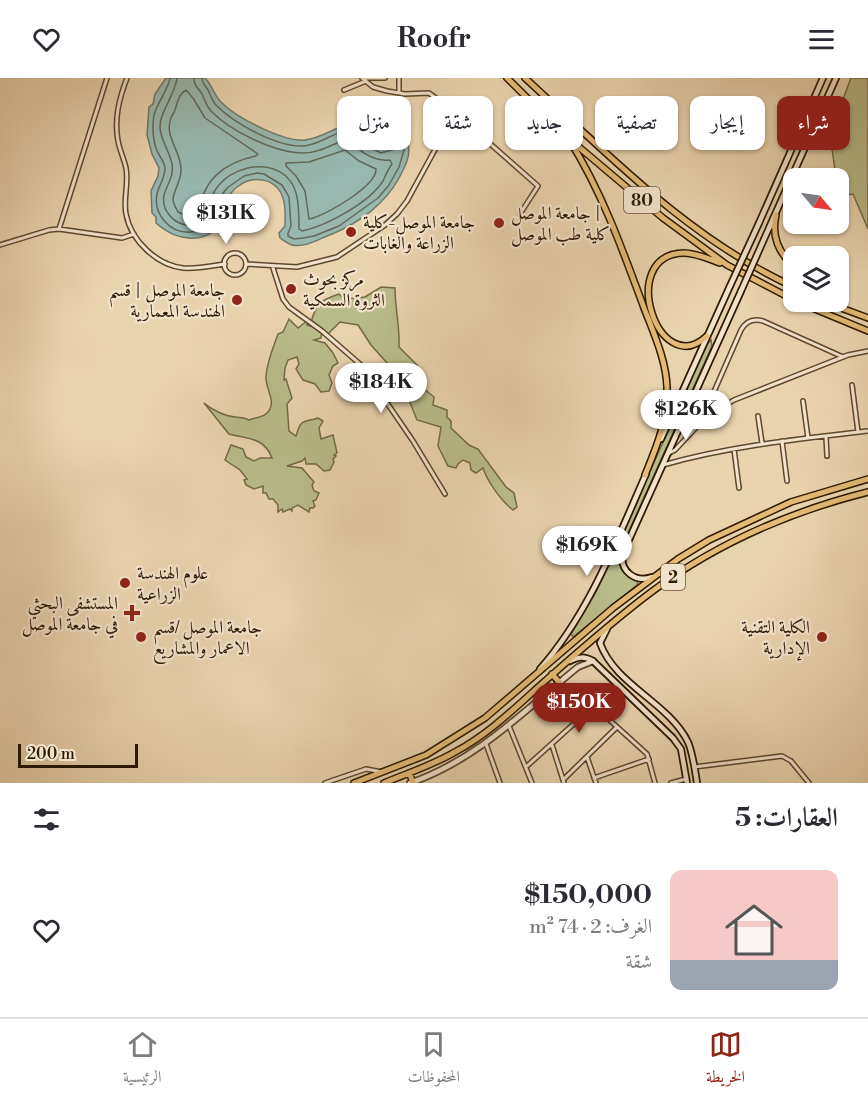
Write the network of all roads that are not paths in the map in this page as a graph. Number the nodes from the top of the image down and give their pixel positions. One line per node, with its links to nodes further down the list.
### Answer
1 (107, 78): 20 (street)
2 (127, 78): 21 (street)
3 (385, 78): 9 (street)
4 (399, 78): 11 (street)
5 (507, 78): 13 (highway, 80)
6 (525, 78): 28 (highway, 80)
7 (823, 78): 34 (main road, bridge)
8 (837, 78): 19 (main road)
9 (364, 79): 10 (street); 11 (street)
10 (344, 90)
11 (399, 93): 12 (street)
12 (433, 96)
13 (526, 96)
14 (493, 146): 18 (street)
15 (434, 150): 27 (street)
16 (576, 150): 52 (highway)
17 (583, 150): 26 (highway, 80)
18 (520, 214)
19 (776, 215): 23 (highway); 35 (main road, bridge)
20 (59, 229): 21 (street); 22 (street)
21 (134, 234): 24 (street)
22 (0, 245)
23 (783, 255)
24 (225, 264): 25 (street); 25 (street)
25 (246, 264): 27 (street)
26 (727, 265): 29 (highway, 80); 34 (highway)
27 (273, 267): 57 (street)
28 (783, 281)
29 (783, 294)
30 (849, 311): 32 (highway)
31 (822, 312): 33 (highway, 80)
32 (868, 318)
33 (868, 331)
34 (707, 336): 35 (main road); 52 (main road)
35 (720, 340): 49 (main road)
36 (868, 351): 37 (street)
37 (843, 357): 41 (street); 41 (street)
38 (852, 386): 43 (street)
39 (803, 401): 45 (street)
40 (758, 416): 47 (street)
41 (700, 422): 49 (street)
42 (868, 430): 43 (street)
43 (858, 432): 44 (street)
44 (826, 436): 45 (street); 50 (street)
45 (808, 438): 46 (street)
46 (782, 441): 47 (street); 54 (street)
47 (762, 443): 48 (street)
48 (734, 449): 51 (street); 55 (street)
49 (667, 454): 51 (main road)
50 (827, 456)
51 (662, 465): 60 (main road)
52 (645, 475): 65 (main road)
53 (868, 479): 58 (highway, 2)
54 (787, 481)
55 (739, 488)
56 (868, 492): 59 (highway, 2)
57 (445, 494)
58 (723, 532): 59 (highway); 60 (highway, 2)
59 (729, 543): 61 (highway, 2)
60 (662, 571): 65 (highway, 2)
61 (607, 629): 63 (highway, 2); 73 (main road)
62 (593, 661): 63 (main road); 66 (main road); 67 (main road)
63 (568, 662): 64 (highway, 2)
64 (552, 674): 66 (highway); 71 (highway, 2)
65 (529, 680): 69 (highway, 2)
66 (559, 682): 70 (main road)
67 (618, 685): 68 (street); 74 (main road)
68 (594, 706): 72 (street); 76 (street)
69 (485, 718): 71 (highway); 81 (highway, 2)
70 (509, 726): 75 (main road); 79 (street)
71 (492, 727): 82 (highway, 2)
72 (617, 727): 77 (street); 78 (street)
73 (682, 733): 74 (main road); 80 (main road)
74 (673, 738): 84 (main road)
75 (486, 744): 85 (main road); 90 (street)
76 (552, 745): 79 (street); 86 (street)
77 (586, 756): 83 (street); 86 (street)
78 (649, 759): 83 (street); 93 (street)
79 (527, 766): 91 (street)
80 (694, 767): 95 (main road); 96 (street)
81 (384, 772): 87 (street); 88 (highway, 2)
82 (409, 773): 85 (highway); 89 (highway, 2)
83 (594, 778): 92 (street)
84 (687, 781): 94 (street)
85 (415, 782)
86 (564, 782)
87 (325, 783)
88 (354, 783)
89 (384, 783)
90 (500, 783)
91 (532, 783)
92 (596, 783)
93 (655, 783)
94 (671, 783)
95 (697, 783)
96 (809, 783)

